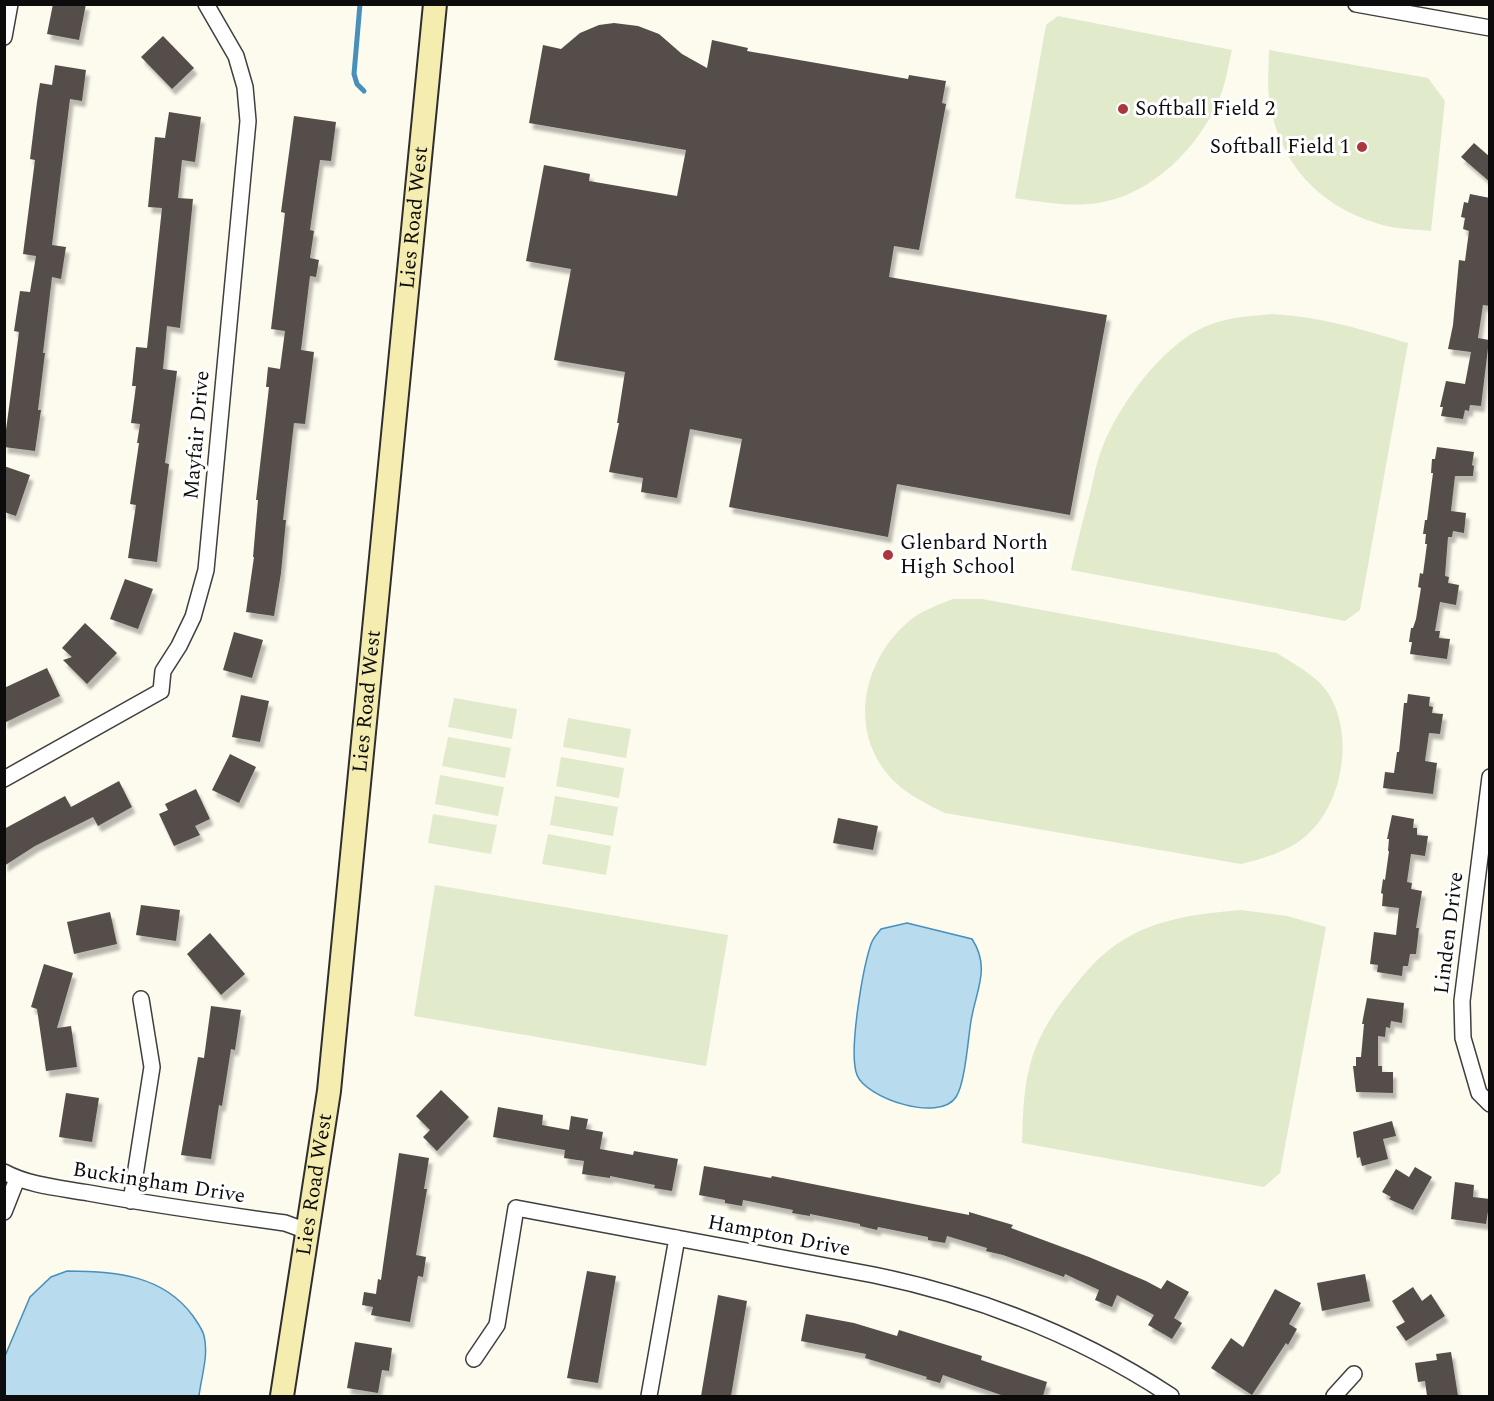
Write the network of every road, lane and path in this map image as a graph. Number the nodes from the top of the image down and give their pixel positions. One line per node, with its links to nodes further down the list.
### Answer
1 (10, 4): 6 (street)
2 (206, 4): 8 (street, Mayfair Drive)
3 (435, 4): 14 (street, Lies Road West)
4 (1356, 4): 5 (street)
5 (1490, 28)
6 (4, 37)
7 (1490, 777): 10 (street, Linden Drive)
8 (4, 779)
9 (141, 999): 12 (street)
10 (1484, 1098)
11 (11, 1176): 12 (street, Buckingham Drive); 13 (street)
12 (131, 1201): 14 (street, Buckingham Drive)
13 (4, 1212)
14 (307, 1231): 18 (street, Lies Road West)
15 (676, 1238): 16 (street, Hampton Drive); 19 (street); 20 (street, Hampton Drive)
16 (474, 1359)
17 (1354, 1374): 21 (street)
18 (282, 1396)
19 (649, 1396)
20 (1171, 1396)
21 (1334, 1396)

